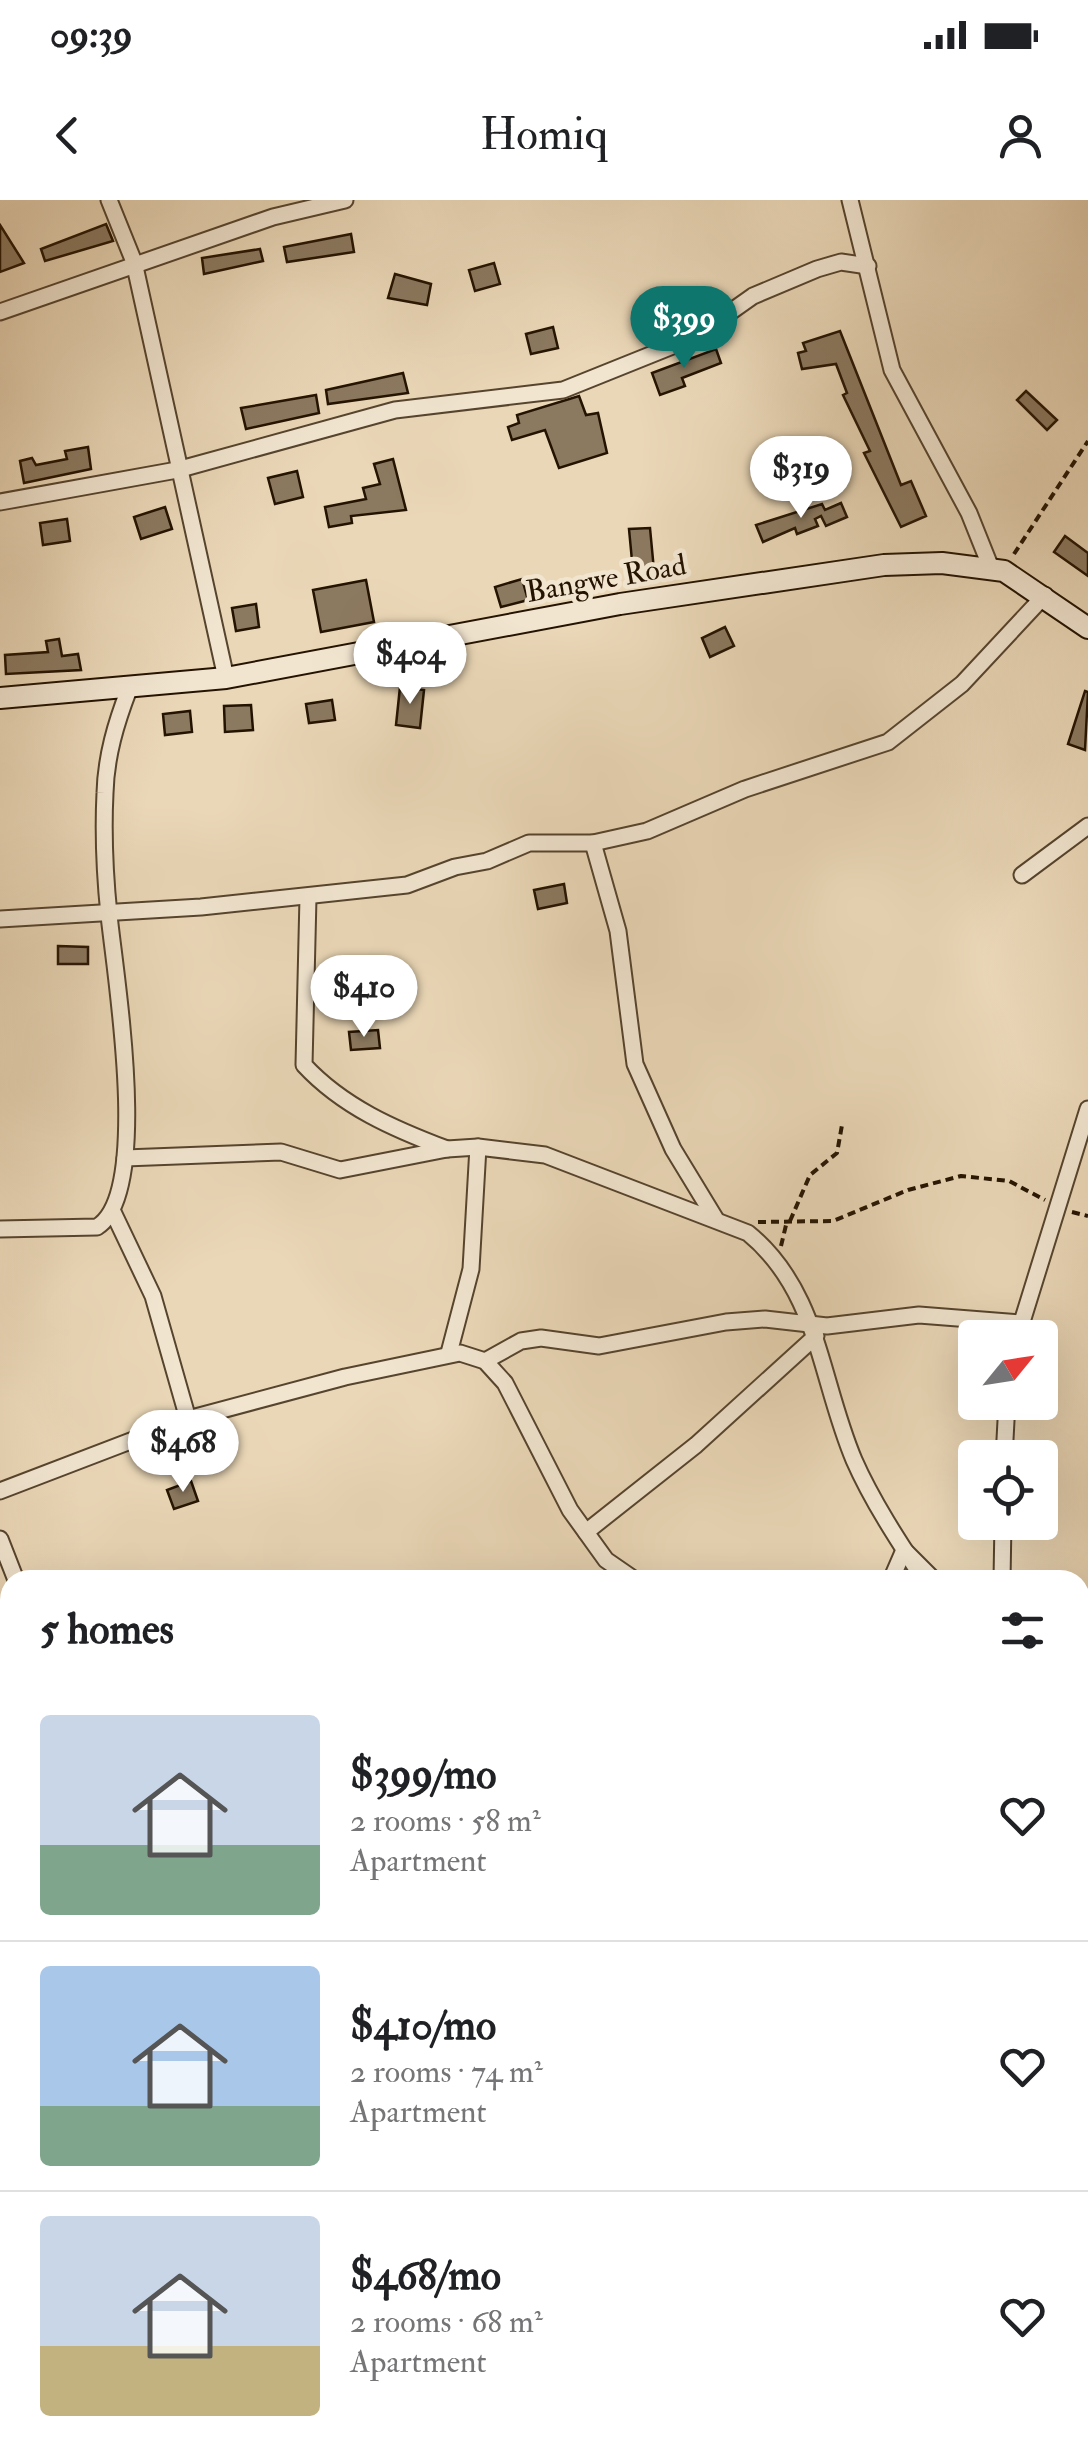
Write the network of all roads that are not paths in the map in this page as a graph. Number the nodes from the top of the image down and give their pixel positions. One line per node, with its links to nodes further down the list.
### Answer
1 (109, 200): 4 (street)
2 (345, 200): 4 (street)
3 (850, 200): 5 (street)
4 (134, 262): 6 (street); 7 (street)
5 (868, 266): 7 (street); 9 (street)
6 (0, 312)
7 (178, 470): 8 (street); 12 (street)
8 (0, 502)
9 (998, 570): 10 (street, Bangwe Road); 12 (street, Bangwe Road)
10 (1045, 594): 11 (street, Bangwe Road); 16 (street)
11 (1088, 628)
12 (226, 678): 13 (street, Bangwe Road)
13 (129, 689): 14 (street, Bangwe Road); 19 (street)
14 (0, 698)
15 (1088, 826): 17 (street)
16 (593, 842): 18 (street); 26 (street)
17 (1022, 874)
18 (308, 897): 19 (street); 23 (street)
19 (108, 910): 20 (street); 24 (street)
20 (0, 919)
21 (1088, 1109): 28 (street)
22 (478, 1147): 23 (street); 26 (street); 31 (street)
23 (447, 1148): 24 (street)
24 (124, 1158): 25 (street)
25 (113, 1212): 27 (street); 33 (street)
26 (715, 1218): 30 (street)
27 (0, 1229)
28 (1022, 1320)
29 (958, 1321): 30 (street)
30 (814, 1329): 32 (street); 35 (street); 38 (street)
31 (450, 1353): 32 (street); 33 (street)
32 (485, 1361): 35 (street)
33 (188, 1420): 34 (street)
34 (0, 1491)
35 (586, 1532): 40 (street)
36 (0, 1539): 39 (street)
37 (1002, 1540): 44 (street)
38 (904, 1550): 41 (street); 42 (street); 43 (street)
39 (12, 1570)
40 (620, 1570)
41 (895, 1570)
42 (917, 1570)
43 (924, 1570)
44 (1001, 1570)

